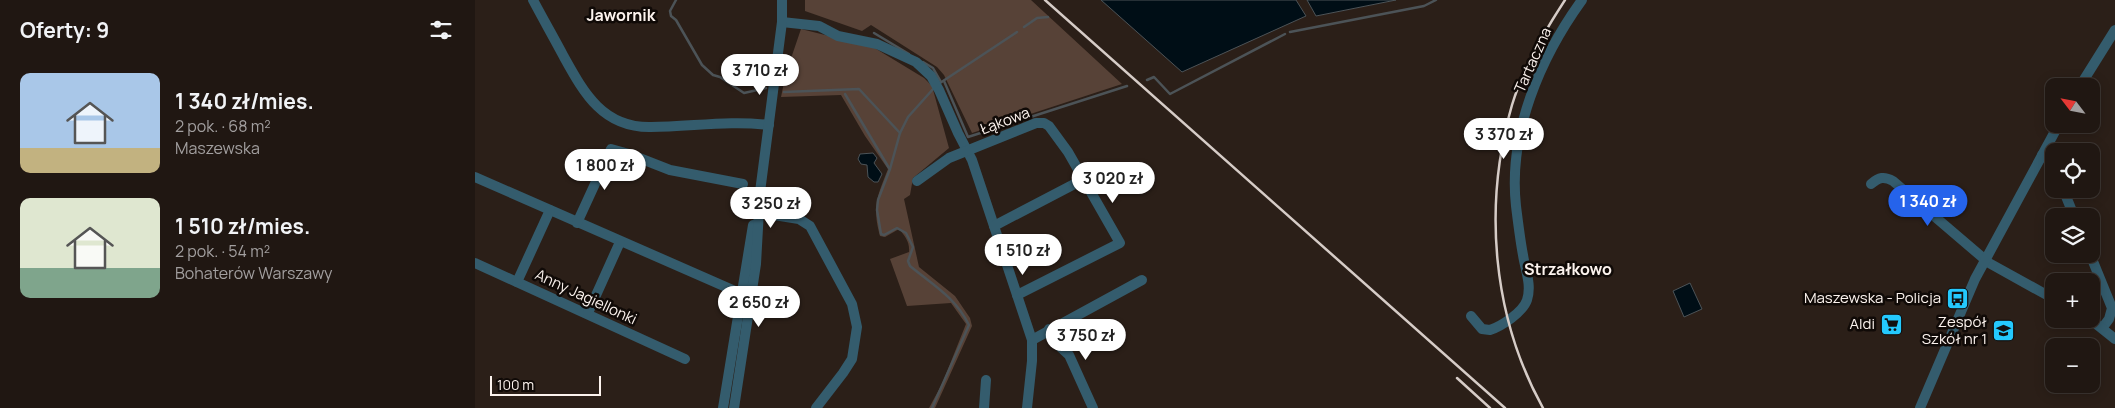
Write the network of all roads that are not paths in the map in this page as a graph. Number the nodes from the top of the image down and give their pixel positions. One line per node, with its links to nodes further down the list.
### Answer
1 (533, 0): 7 (street)
2 (782, 0): 4 (street)
3 (1582, 0): 31 (street, Tartaczna)
4 (782, 22): 7 (street); 9 (street)
5 (2115, 30): 6 (street)
6 (2086, 78)
7 (769, 124): 18 (street)
8 (2054, 133): 10 (street)
9 (968, 152): 13 (street, Łąkowa); 14 (street, Łąkowa); 20 (street)
10 (2042, 154): 11 (street); 22 (street)
11 (2045, 157)
12 (475, 177): 17 (street)
13 (1084, 179): 20 (street); 28 (street)
14 (917, 181)
15 (743, 184): 19 (street)
16 (1871, 184): 22 (street)
17 (550, 210): 19 (street); 26 (street)
18 (757, 213): 29 (street); 41 (street)
19 (577, 222): 21 (street)
20 (994, 226): 28 (street)
21 (620, 242): 29 (street); 30 (street)
22 (1984, 260): 27 (street); 45 (street)
23 (475, 263): 26 (street, Anny Jagiellonki)
24 (2094, 263): 33 (street)
25 (1142, 280): 34 (street)
26 (517, 282): 30 (street, Anny Jagiellonki)
27 (2045, 294)
28 (1017, 295): 36 (street)
29 (746, 296): 39 (street); 40 (street)
30 (588, 314): 37 (street, Anny Jagiellonki)
31 (1471, 316)
32 (2100, 325): 33 (street)
33 (2103, 327): 35 (street)
34 (1049, 329): 36 (street); 44 (street)
35 (2115, 339)
36 (1031, 340): 43 (street)
37 (685, 359)
38 (986, 380): 42 (street)
39 (723, 408)
40 (734, 408)
41 (816, 408)
42 (984, 408)
43 (1027, 408)
44 (1093, 408)
45 (1920, 408)

